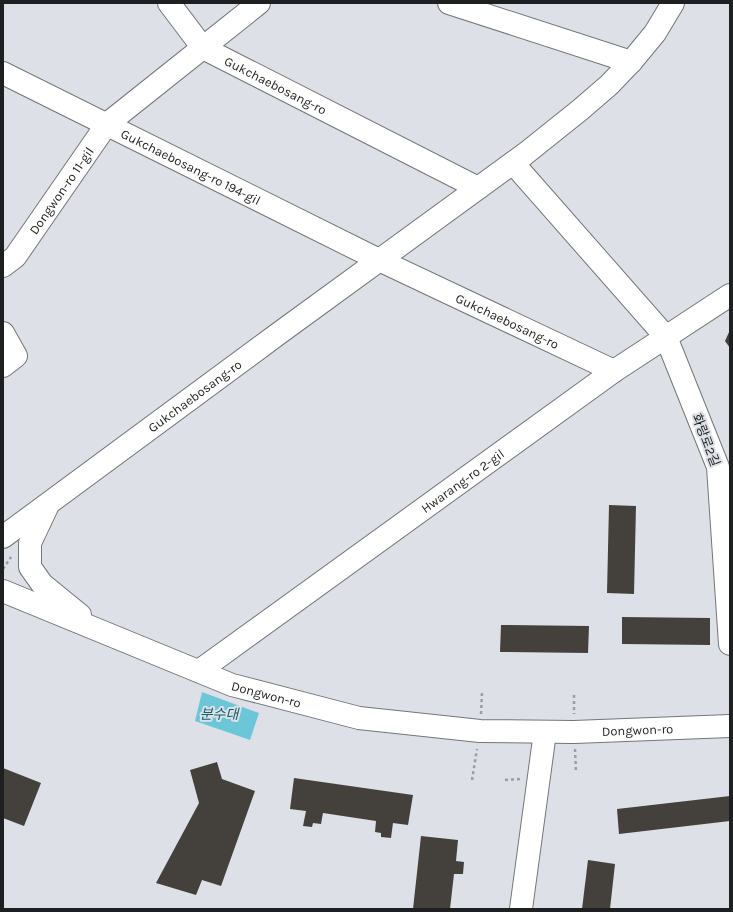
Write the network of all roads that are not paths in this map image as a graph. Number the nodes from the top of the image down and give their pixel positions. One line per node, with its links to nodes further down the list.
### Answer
1 (169, 3): 5 (street)
2 (259, 3): 5 (street, Dongwon-ro 11-gil)
3 (449, 3): 6 (street)
4 (674, 3): 6 (street, Gukchaebosang-ro)
5 (203, 48): 8 (street, Dongwon-ro 11-gil); 10 (street, Gukchaebosang-ro)
6 (632, 62): 9 (street, Gukchaebosang-ro)
7 (3, 73): 8 (street, Gukchaebosang-ro 194-gil)
8 (107, 124): 11 (street, Dongwon-ro 11-gil); 12 (street, Gukchaebosang-ro 194-gil)
9 (513, 163): 10 (street, Gukchaebosang-ro); 15 (street)
10 (478, 188): 12 (street, Gukchaebosang-ro)
11 (7, 258)
12 (379, 260): 17 (street, Gukchaebosang-ro); 18 (street, Gukchaebosang-ro)
13 (730, 296): 15 (street, Hwarang-ro 2-gil)
14 (3, 333): 16 (street)
15 (666, 337): 17 (street, Hwarang-ro 2-gil); 22 (street, 화랑로2길)
16 (3, 366)
17 (614, 371): 23 (street, Hwarang-ro 2-gil)
18 (50, 503): 19 (street, Gukchaebosang-ro); 21 (street)
19 (8, 535)
20 (3, 591): 21 (street, Dongwon-ro)
21 (98, 630): 23 (street, Dongwon-ro)
22 (730, 644)
23 (199, 672): 25 (street, Dongwon-ro)
24 (730, 726): 25 (street, Dongwon-ro)
25 (545, 732): 26 (street)
26 (521, 909)

